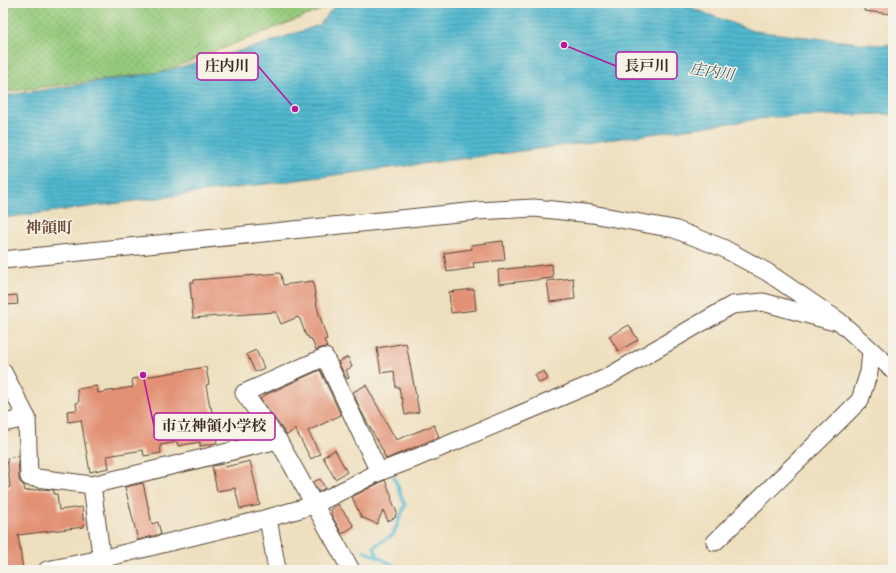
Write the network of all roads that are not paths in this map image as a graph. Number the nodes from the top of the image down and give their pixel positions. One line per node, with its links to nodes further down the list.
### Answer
1 (3, 260): 2 (street)
2 (839, 322): 3 (street); 9 (street)
3 (871, 351): 4 (street); 13 (street)
4 (893, 370)
5 (3, 372): 6 (street)
6 (26, 418): 7 (street); 10 (street)
7 (3, 423)
8 (278, 440): 9 (street); 10 (street); 11 (street)
9 (379, 472): 11 (street)
10 (92, 485): 14 (street)
11 (314, 505): 12 (street); 17 (street)
12 (268, 518): 14 (street); 16 (street)
13 (715, 542)
14 (102, 565): 15 (street)
15 (46, 570)
16 (277, 570)
17 (351, 570)

